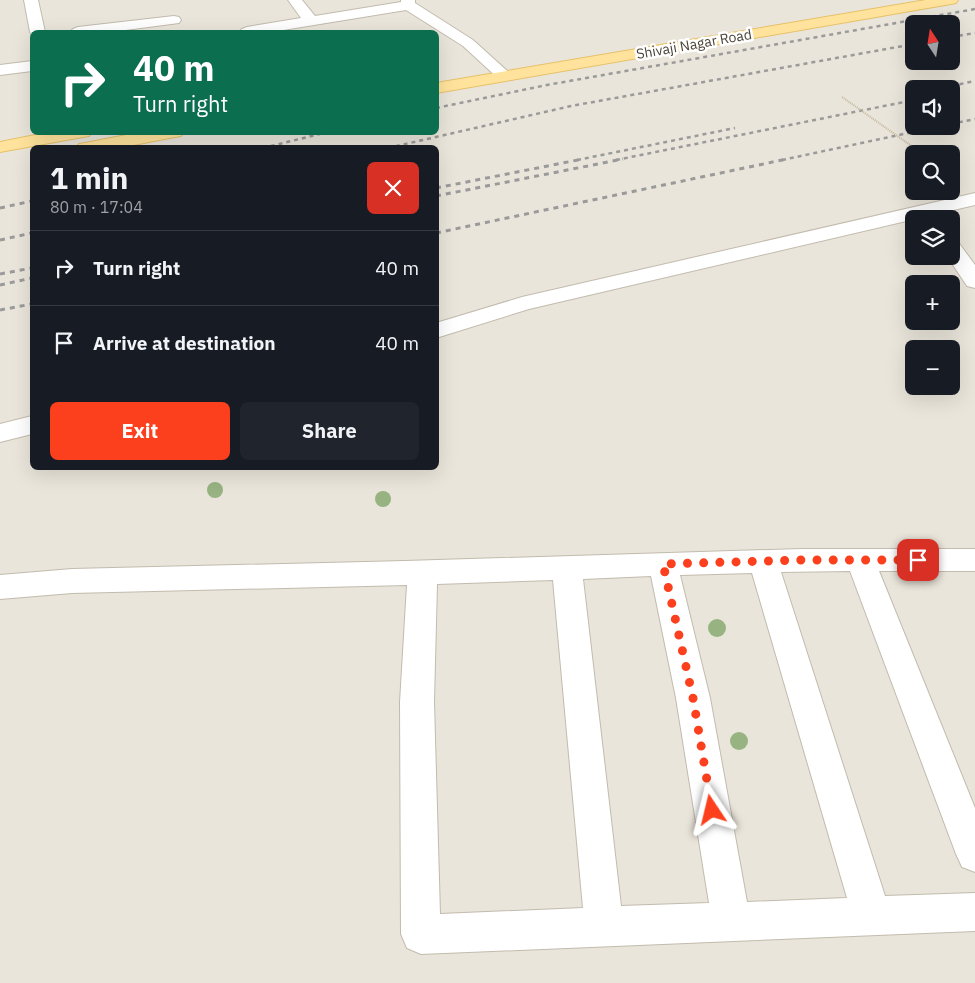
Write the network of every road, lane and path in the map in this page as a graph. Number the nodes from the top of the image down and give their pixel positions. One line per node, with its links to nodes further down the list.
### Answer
1 (32, 0): 8 (street)
2 (295, 0): 7 (street)
3 (866, 0): 11 (main road, Shivaji Nagar Road)
4 (951, 0): 15 (main road, Shivaji Nagar Road)
5 (408, 2): 7 (street); 11 (street)
6 (175, 17): 9 (street)
7 (312, 21): 10 (street)
8 (38, 30)
9 (91, 30)
10 (259, 30)
11 (491, 63): 13 (main road, Shivaji Nagar Road); 15 (street)
12 (30, 66): 14 (street)
13 (473, 66)
14 (0, 70)
15 (506, 77): 16 (main road, Shivaji Nagar Road)
16 (439, 88)
17 (842, 97): 21 (path, bridge)
18 (65, 135): 22 (main road)
19 (158, 135): 20 (main road)
20 (102, 145)
21 (910, 145)
22 (0, 146)
23 (30, 156): 24 (main road)
24 (0, 162)
25 (975, 199): 26 (street)
26 (953, 210)
27 (905, 221): 30 (street)
28 (960, 259): 29 (street)
29 (975, 281)
30 (439, 330)
31 (30, 426): 32 (street)
32 (0, 433)
33 (860, 560): 34 (street); 35 (street); 40 (street)
34 (975, 560)
35 (763, 561): 36 (street); 42 (street)
36 (663, 564): 37 (street); 43 (street)
37 (567, 568): 38 (street); 44 (street)
38 (422, 572): 39 (street); 44 (street)
39 (0, 587)
40 (975, 854)
41 (975, 912): 42 (street)
42 (872, 916): 43 (street)
43 (731, 921): 44 (street)
44 (604, 926)

